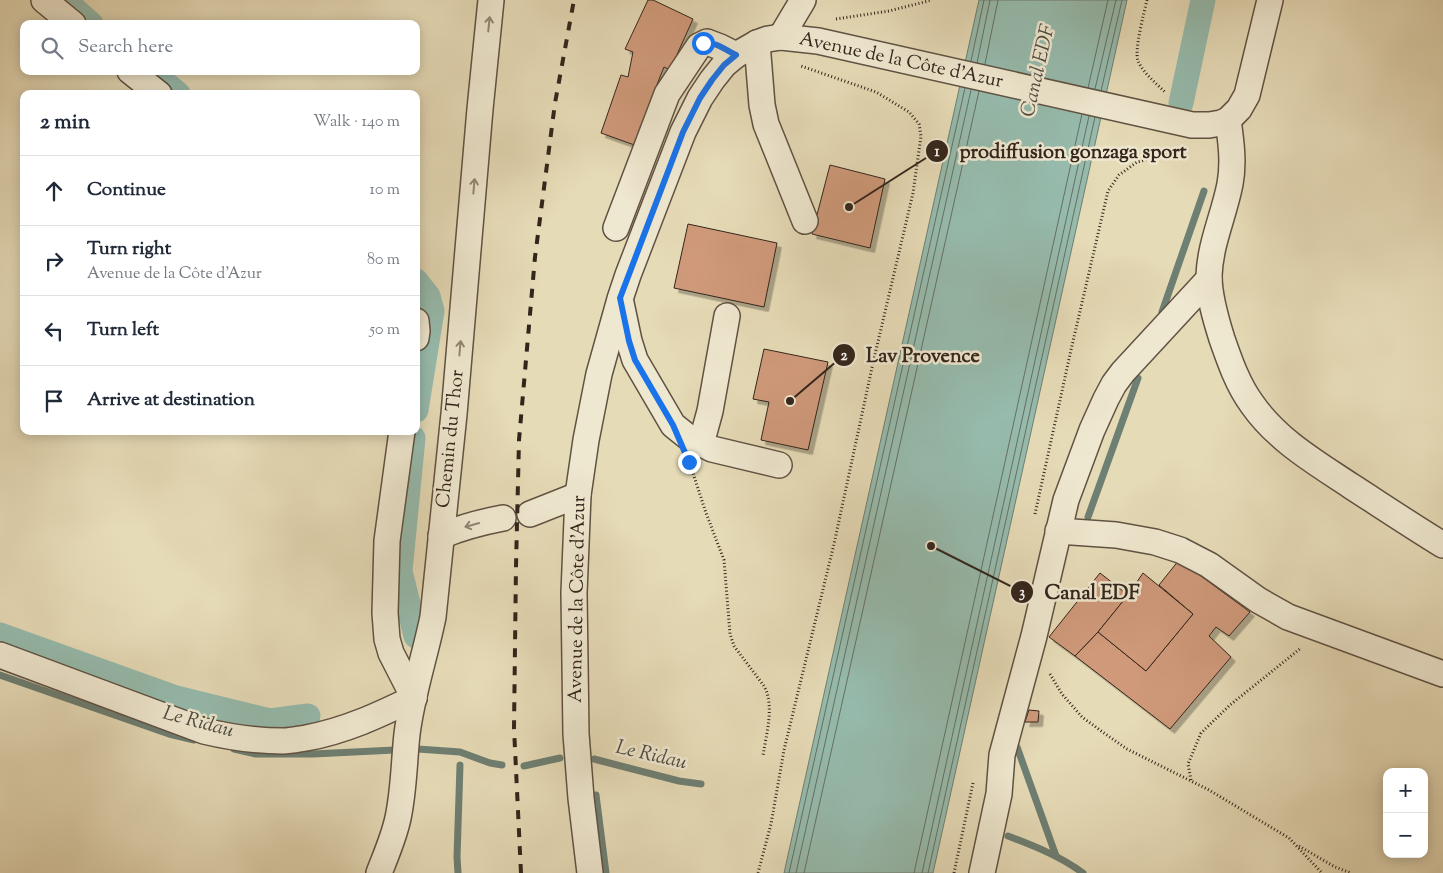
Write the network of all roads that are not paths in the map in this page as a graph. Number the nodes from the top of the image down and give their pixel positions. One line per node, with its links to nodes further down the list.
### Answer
1 (44, 0): 5 (street)
2 (491, 0): 24 (street, Chemin du Thor, one-way to 2)
3 (803, 0): 6 (street)
4 (1270, 0): 11 (street)
5 (68, 20)
6 (781, 38): 7 (street, Avenue de la Côte d'Azur); 11 (street, Avenue de la Côte d'Azur)
7 (757, 43): 8 (street, Avenue de la Côte d'Azur); 12 (street)
8 (736, 55): 13 (street); 15 (street, Avenue de la Côte d'Azur)
9 (135, 75): 10 (street)
10 (154, 90)
11 (1228, 120): 14 (street)
12 (805, 221)
13 (616, 228)
14 (1209, 279): 23 (street); 25 (street)
15 (620, 298): 18 (street); 20 (street, Avenue de la Côte d'Azur)
16 (727, 316): 18 (street)
17 (401, 435): 28 (street)
18 (695, 453): 19 (street)
19 (779, 465)
20 (578, 495): 21 (street); 30 (street, Avenue de la Côte d'Azur)
21 (530, 514)
22 (504, 518): 24 (street, one-way to 24)
23 (1058, 531): 27 (street); 31 (street)
24 (441, 536): 28 (street, Chemin du Thor)
25 (1443, 546)
26 (0, 655): 28 (street)
27 (1443, 674)
28 (414, 698): 29 (street, Chemin du Thor)
29 (379, 873)
30 (590, 873)
31 (982, 873)

